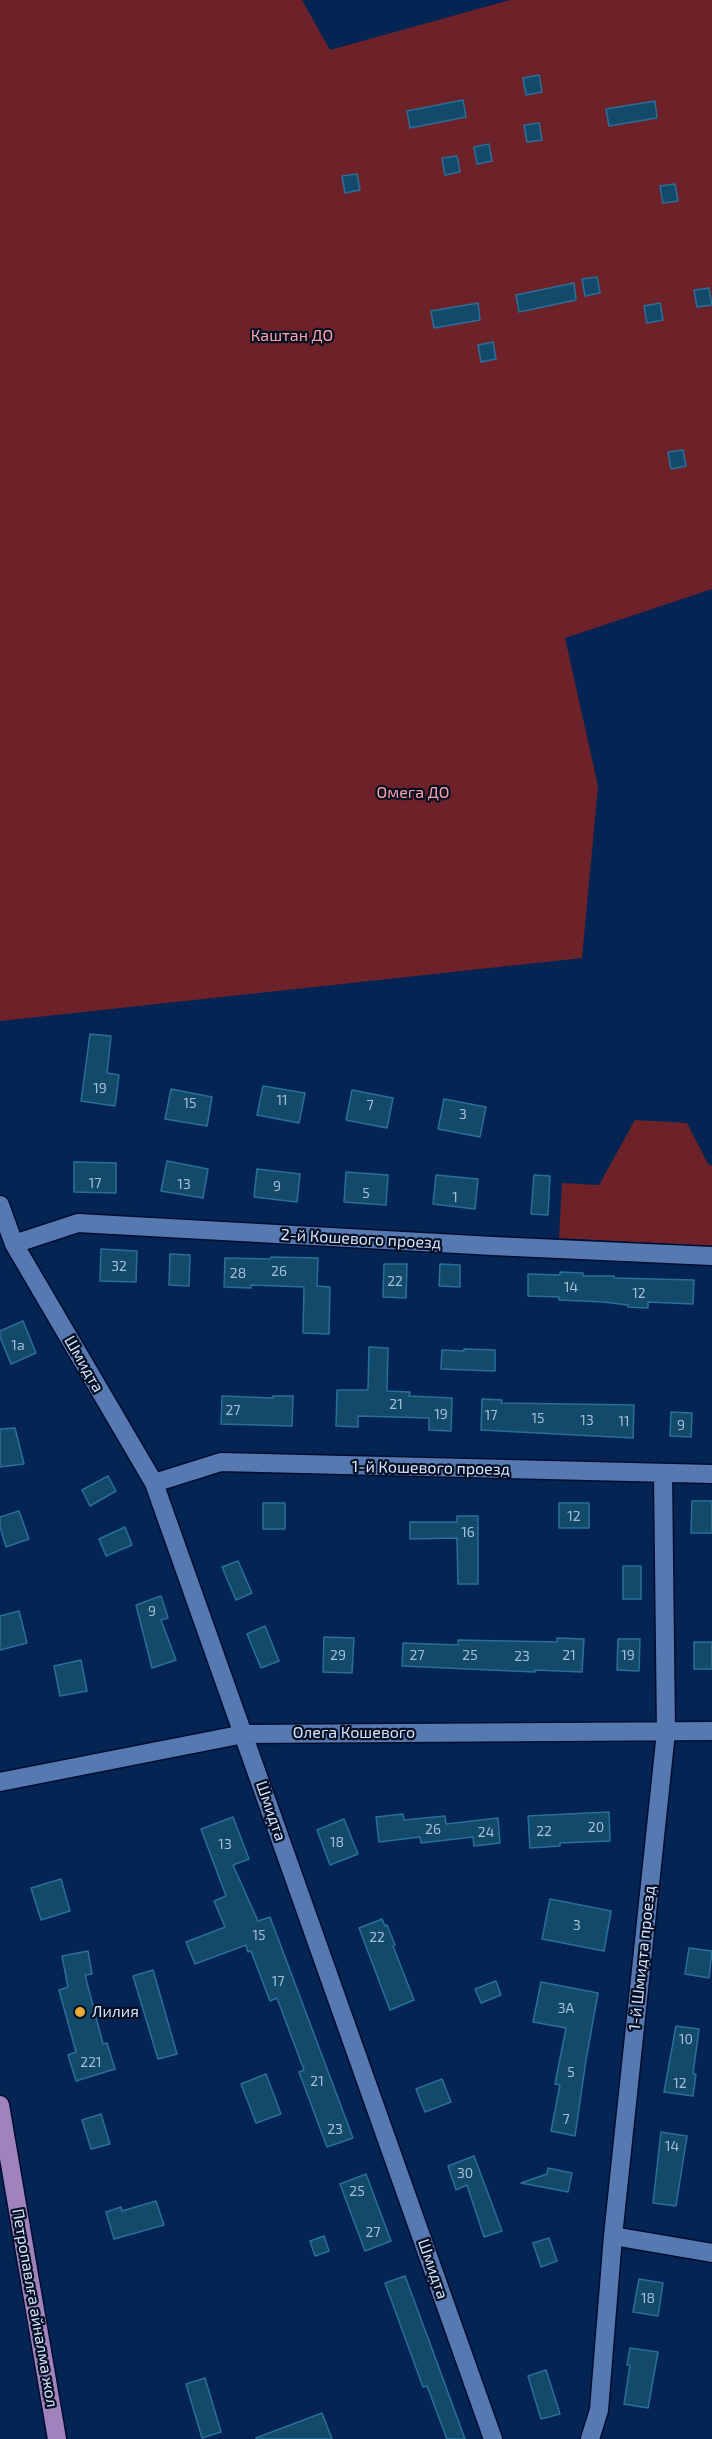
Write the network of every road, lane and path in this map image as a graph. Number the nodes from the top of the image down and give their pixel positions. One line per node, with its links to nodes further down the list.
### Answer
1 (0, 1205): 2 (street, Шмидта)
2 (14, 1244): 3 (street, 2-й Кошевого проезд); 6 (street, Шмидта)
3 (712, 1256)
4 (663, 1474): 5 (street, 1-й Кошевого проезд); 6 (street, 1-й Кошевого проезд); 8 (street, 1-й Шмидта проезд)
5 (712, 1474)
6 (154, 1483): 9 (street, Шмидта)
7 (712, 1731): 8 (street, Олега Кошевого)
8 (666, 1732): 9 (street, Олега Кошевого); 12 (street, 1-й Шмидта проезд)
9 (244, 1734): 10 (street, Олега Кошевого); 15 (street, Шмидта)
10 (0, 1782)
11 (0, 2105): 14 (highway, Петропавлға айналма жол)
12 (613, 2236): 13 (street); 16 (street, 1-й Шмидта проезд)
13 (712, 2253)
14 (57, 2439)
15 (493, 2439)
16 (590, 2439)

